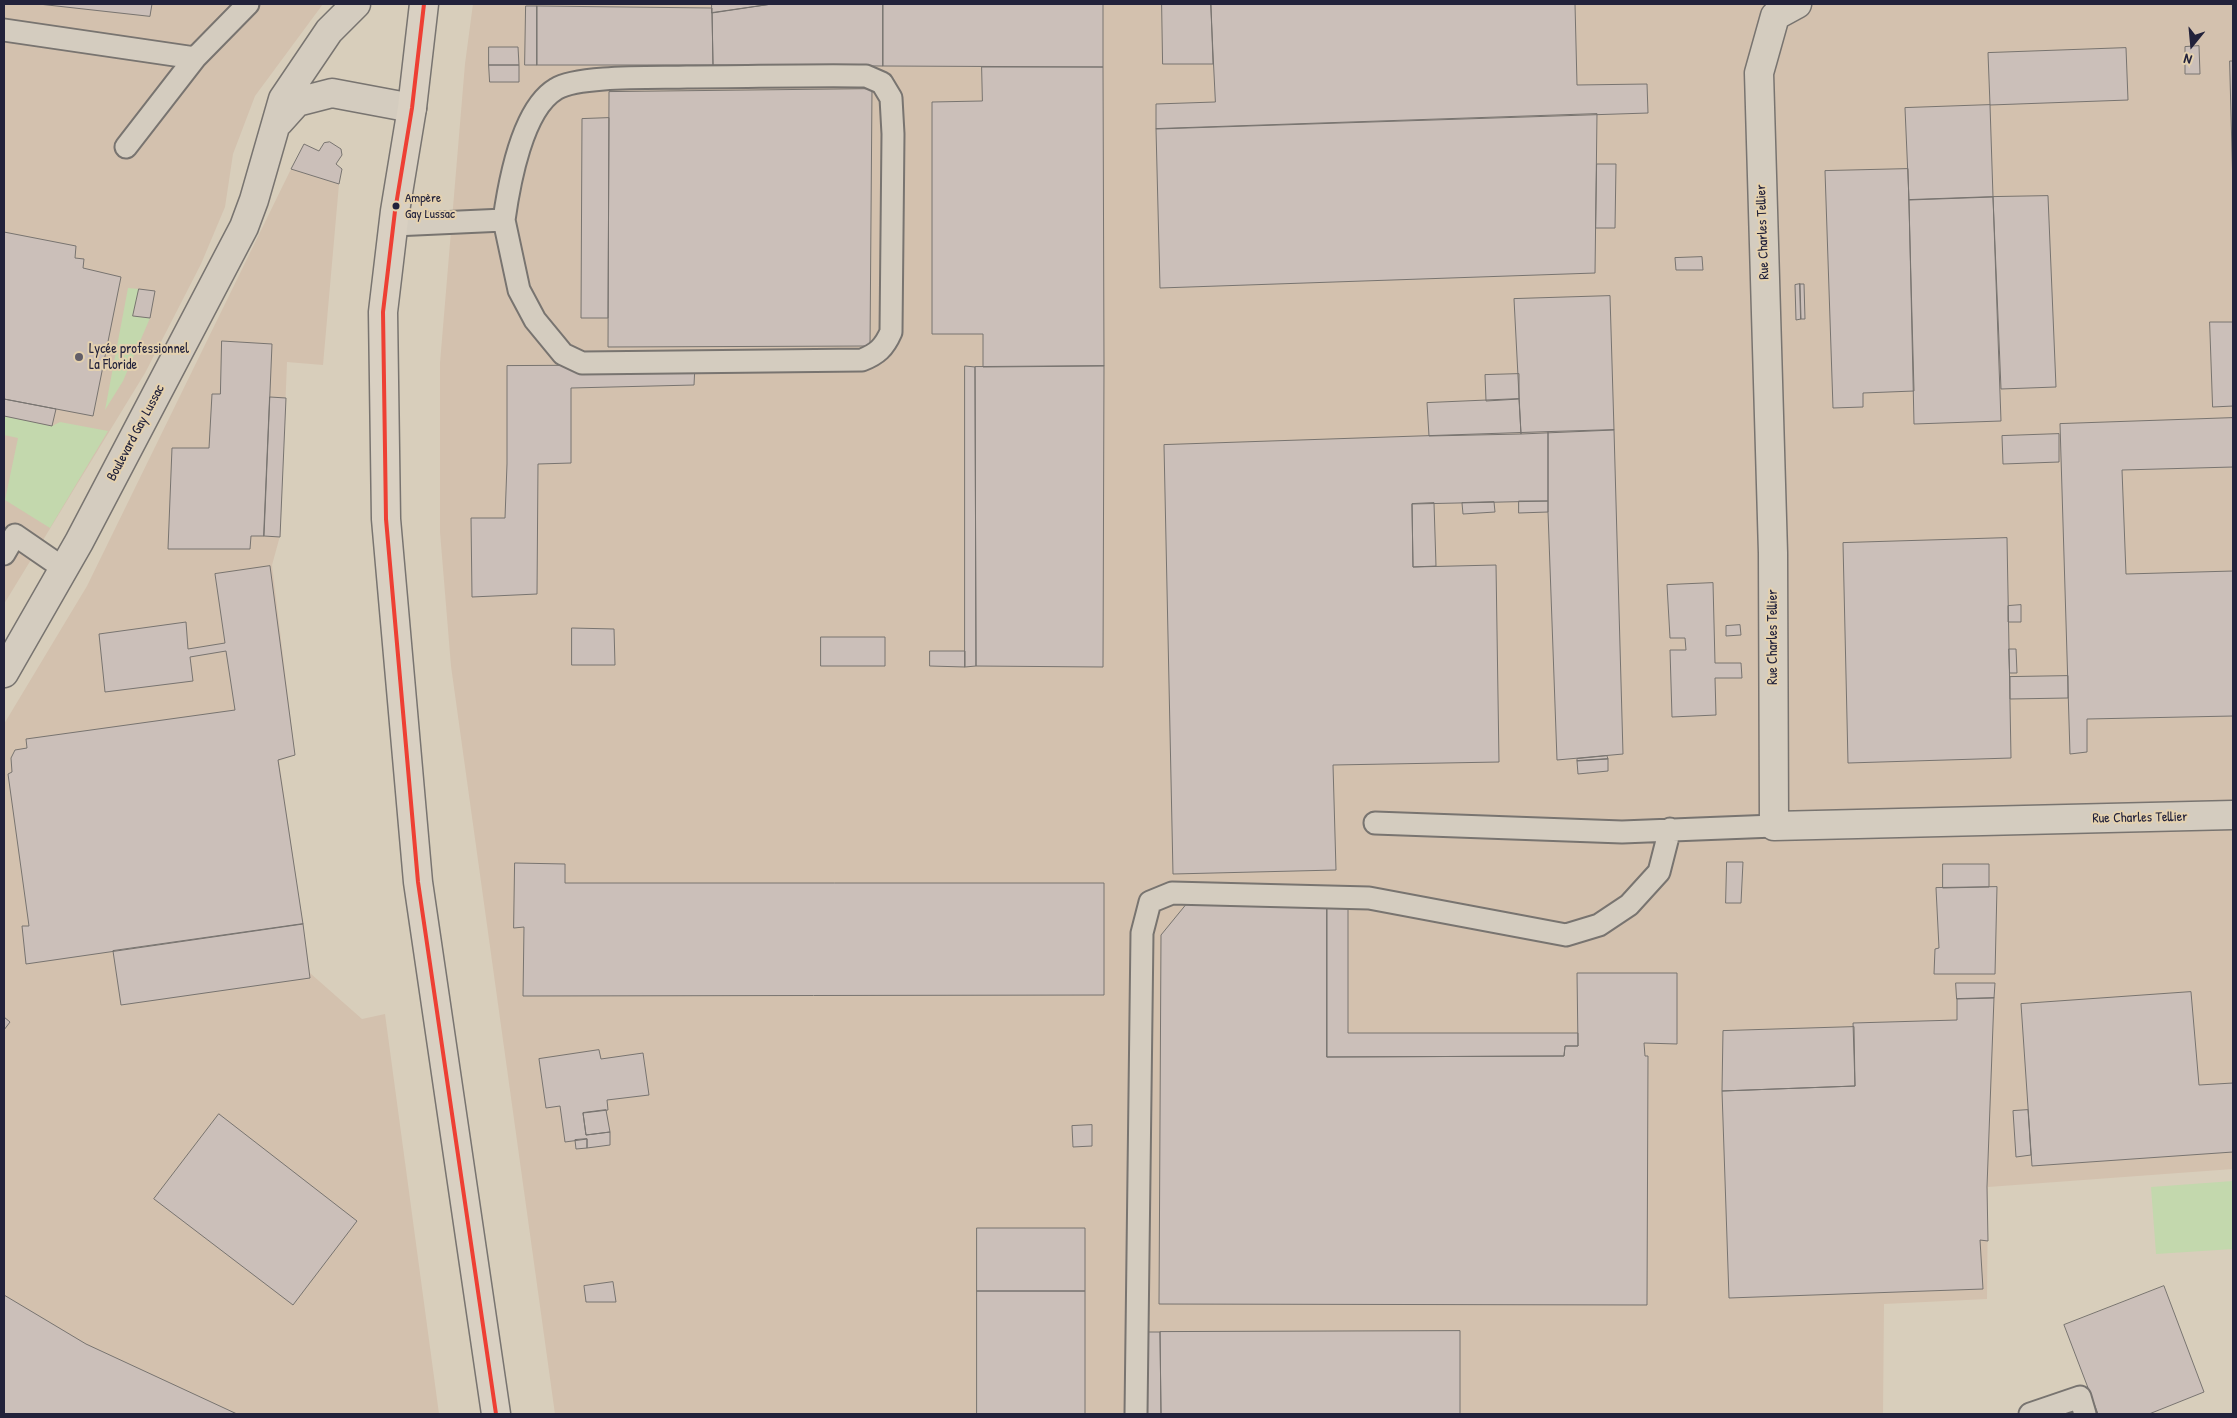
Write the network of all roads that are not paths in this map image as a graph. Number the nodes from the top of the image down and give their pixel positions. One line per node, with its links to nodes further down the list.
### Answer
1 (248, 4): 6 (lane)
2 (356, 4): 8 (street, Boulevard Gay Lussac)
3 (424, 4): 7 (main road)
4 (1797, 4): 17 (street, Rue Charles Tellier)
5 (4, 30): 6 (lane)
6 (194, 58): 9 (lane)
7 (412, 108): 8 (street, Boulevard Gay Lussac); 11 (main road)
8 (273, 129): 13 (street, Boulevard Gay Lussac)
9 (126, 147)
10 (504, 220): 10 (lane); 11 (lane)
11 (394, 225): 19 (main road)
12 (4, 554): 13 (lane)
13 (63, 568): 14 (street, Boulevard Gay Lussac)
14 (4, 673)
15 (2233, 815): 17 (street, Rue Charles Tellier)
16 (1375, 824): 18 (lane)
17 (1774, 826): 18 (lane)
18 (1670, 829): 20 (lane)
19 (496, 1414)
20 (1136, 1414)
21 (2030, 1414): 22 (lane)
22 (2085, 1414)

